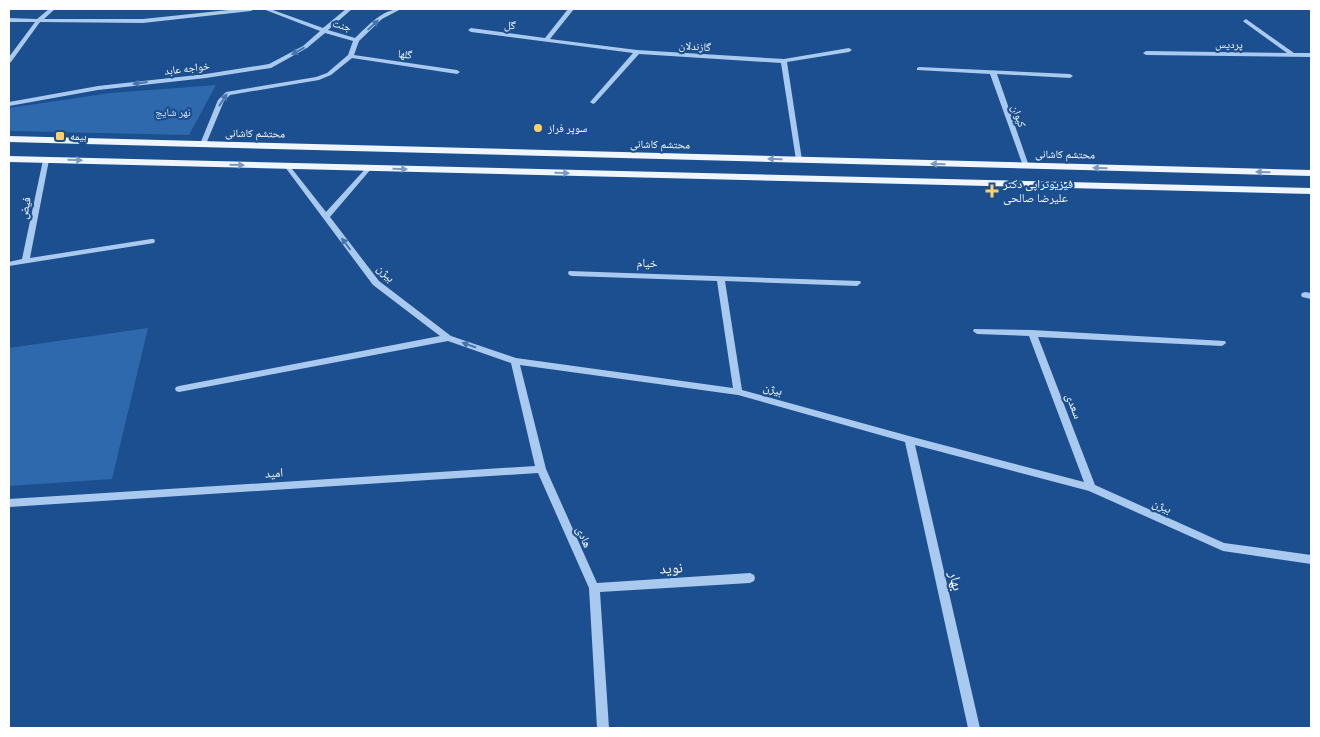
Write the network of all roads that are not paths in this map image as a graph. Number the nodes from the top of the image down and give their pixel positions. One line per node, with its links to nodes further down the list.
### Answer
1 (52, 9): 8 (street)
2 (251, 9): 8 (street)
3 (266, 9): 11 (street, جنت)
4 (349, 9): 11 (street, خواجه عابد)
5 (398, 9): 12 (street, one-way to 5)
6 (571, 9): 13 (street)
7 (9, 20): 8 (street)
8 (39, 20): 20 (street)
9 (1246, 21): 17 (street)
10 (471, 30): 13 (street, گل)
11 (324, 31): 12 (street, جنت); 27 (street, خواجه عابد, one-way to 27)
12 (356, 40): 19 (street)
13 (546, 40): 15 (street, گازندلان)
14 (849, 50): 21 (street, گازندلان)
15 (637, 52): 21 (street, گازندلان); 26 (street)
16 (1146, 53): 17 (street, پردیس)
17 (1292, 54): 18 (street, پردیس)
18 (1311, 55)
19 (351, 56): 23 (street, گلها); 29 (street, one-way to 19)
20 (9, 61)
21 (784, 61): 32 (street)
22 (919, 69): 24 (street)
23 (457, 72)
24 (993, 73): 25 (street); 34 (street, کیوان)
25 (1070, 76)
26 (593, 102)
27 (9, 104)
28 (9, 139): 29 (main road, محتشم کاشانی)
29 (203, 144): 32 (main road, محتشم کاشانی, one-way to 29)
30 (9, 159): 31 (main road)
31 (46, 160): 33 (main road, one-way to 33); 40 (street, فیض)
32 (799, 160): 34 (main road, محتشم کاشانی, one-way to 32)
33 (287, 166): 35 (main road); 38 (street, بیژن)
34 (1026, 166): 36 (main road, محتشم کاشانی, one-way to 34)
35 (369, 168): 37 (main road, one-way to 37); 38 (street)
36 (1311, 173)
37 (1311, 192)
38 (326, 217): 47 (street, بیژن, one-way to 38)
39 (151, 241): 40 (street)
40 (26, 262): 41 (street)
41 (9, 264)
42 (572, 273): 43 (street, خیام)
43 (722, 278): 44 (street, خیام); 51 (street)
44 (857, 283)
45 (977, 331): 46 (street)
46 (1032, 333): 48 (street); 54 (street, سعدی)
47 (448, 338): 49 (street, بیژن, one-way to 47); 50 (street)
48 (1222, 343)
49 (516, 361): 51 (street, بیژن); 53 (street, هادی)
50 (179, 389)
51 (738, 392): 52 (street, بیژن)
52 (909, 440): 54 (street, بیژن); 60 (street, بهار)
53 (541, 469): 55 (street, امید); 58 (street, هادی)
54 (1092, 488): 56 (street, بیژن)
55 (9, 502)
56 (1311, 560)
57 (750, 578): 58 (street, نوید)
58 (594, 588): 59 (street, هادی)
59 (602, 728)
60 (974, 728)

